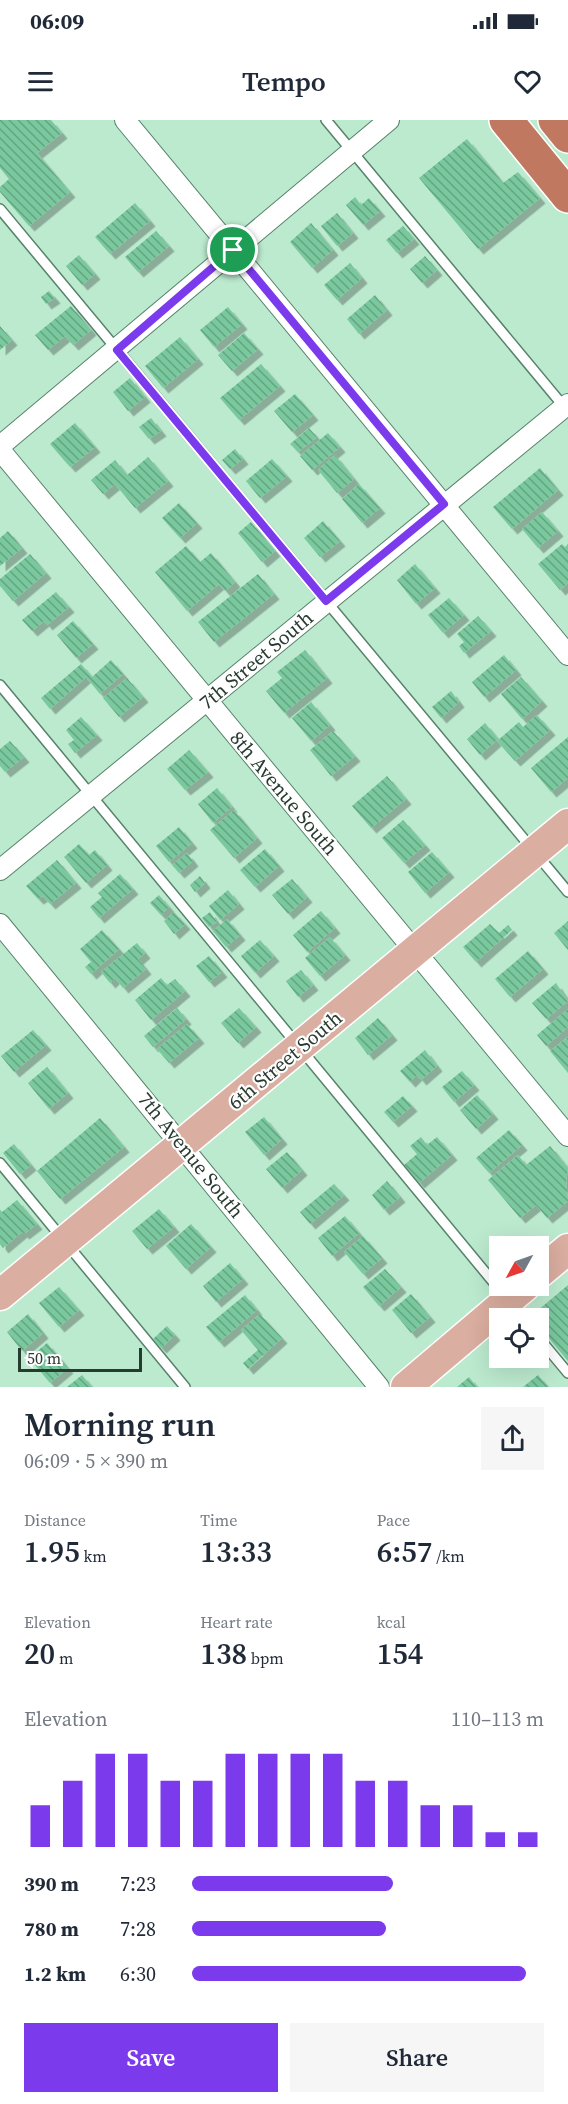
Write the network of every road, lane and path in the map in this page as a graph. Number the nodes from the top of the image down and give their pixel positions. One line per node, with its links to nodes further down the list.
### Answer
1 (125, 120): 10 (street)
2 (326, 120): 7 (lane)
3 (388, 120): 7 (street)
4 (506, 120): 8 (highway)
5 (555, 120): 6 (highway)
6 (568, 136)
7 (352, 151): 10 (street); 12 (lane)
8 (568, 195)
9 (0, 209): 11 (lane)
10 (233, 250): 11 (street); 14 (street)
11 (117, 350): 13 (street); 15 (lane)
12 (567, 408): 14 (street, 7th Street South)
13 (0, 448): 18 (street, 8th Avenue South)
14 (444, 504): 15 (street, 7th Street South); 16 (street)
15 (326, 601): 18 (street, 7th Street South); 21 (lane)
16 (568, 655)
17 (0, 685): 19 (lane)
18 (208, 701): 19 (street, 7th Street South); 25 (street, 8th Avenue South)
19 (91, 796): 22 (street, 7th Street South); 26 (lane)
20 (568, 824): 21 (main road, 6th Street South)
21 (535, 851): 23 (lane); 25 (main road, 6th Street South)
22 (0, 870)
23 (568, 892)
24 (0, 924): 28 (street, 7th Avenue South)
25 (415, 951): 26 (main road, 6th Street South); 27 (street, 8th Avenue South)
26 (300, 1047): 28 (main road, 6th Street South); 34 (lane)
27 (568, 1136)
28 (183, 1145): 30 (main road, 6th Street South); 38 (street, 7th Avenue South)
29 (0, 1163): 30 (lane)
30 (65, 1242): 33 (main road, 6th Street South); 37 (lane)
31 (568, 1249): 32 (main road)
32 (549, 1265)
33 (0, 1295)
34 (519, 1301): 39 (main road)
35 (549, 1350): 36 (lane)
36 (568, 1373)
37 (185, 1387)
38 (379, 1387)
39 (406, 1387)

